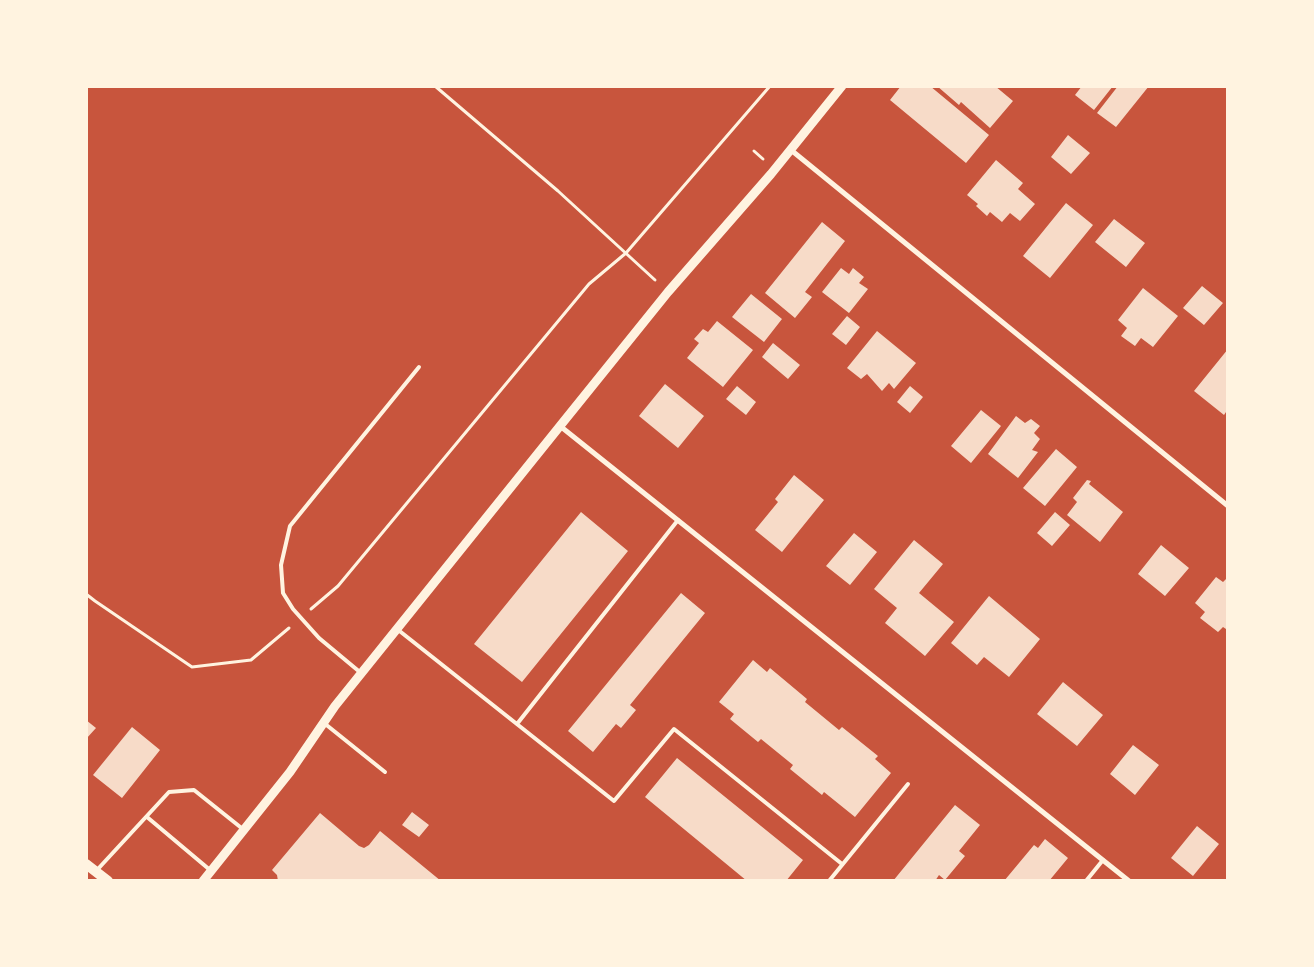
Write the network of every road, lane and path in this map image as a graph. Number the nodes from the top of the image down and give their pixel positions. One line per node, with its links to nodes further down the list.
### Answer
1 (435, 86): 5 (path)
2 (770, 86): 5 (path)
3 (842, 86): 4 (street)
4 (791, 150): 6 (street); 9 (street)
5 (626, 253): 6 (path); 12 (path)
6 (668, 292): 8 (street)
7 (419, 367): 12 (lane)
8 (560, 426): 10 (street); 13 (street)
9 (1228, 506)
10 (678, 520): 16 (lane); 21 (street)
11 (86, 594): 12 (path)
12 (301, 618): 14 (lane)
13 (397, 629): 14 (street); 16 (lane)
14 (361, 674): 15 (street)
15 (324, 723): 17 (lane); 20 (street)
16 (517, 724): 23 (lane)
17 (385, 772)
18 (908, 784): 23 (lane)
19 (147, 817): 20 (lane); 24 (lane); 25 (lane)
20 (244, 830): 24 (street)
21 (1103, 860): 29 (lane); 30 (street)
22 (86, 864): 25 (main road)
23 (842, 864): 28 (lane)
24 (211, 871): 27 (street)
25 (96, 872): 26 (main road)
26 (108, 881)
27 (203, 881)
28 (829, 881)
29 (1086, 881)
30 (1129, 881)

